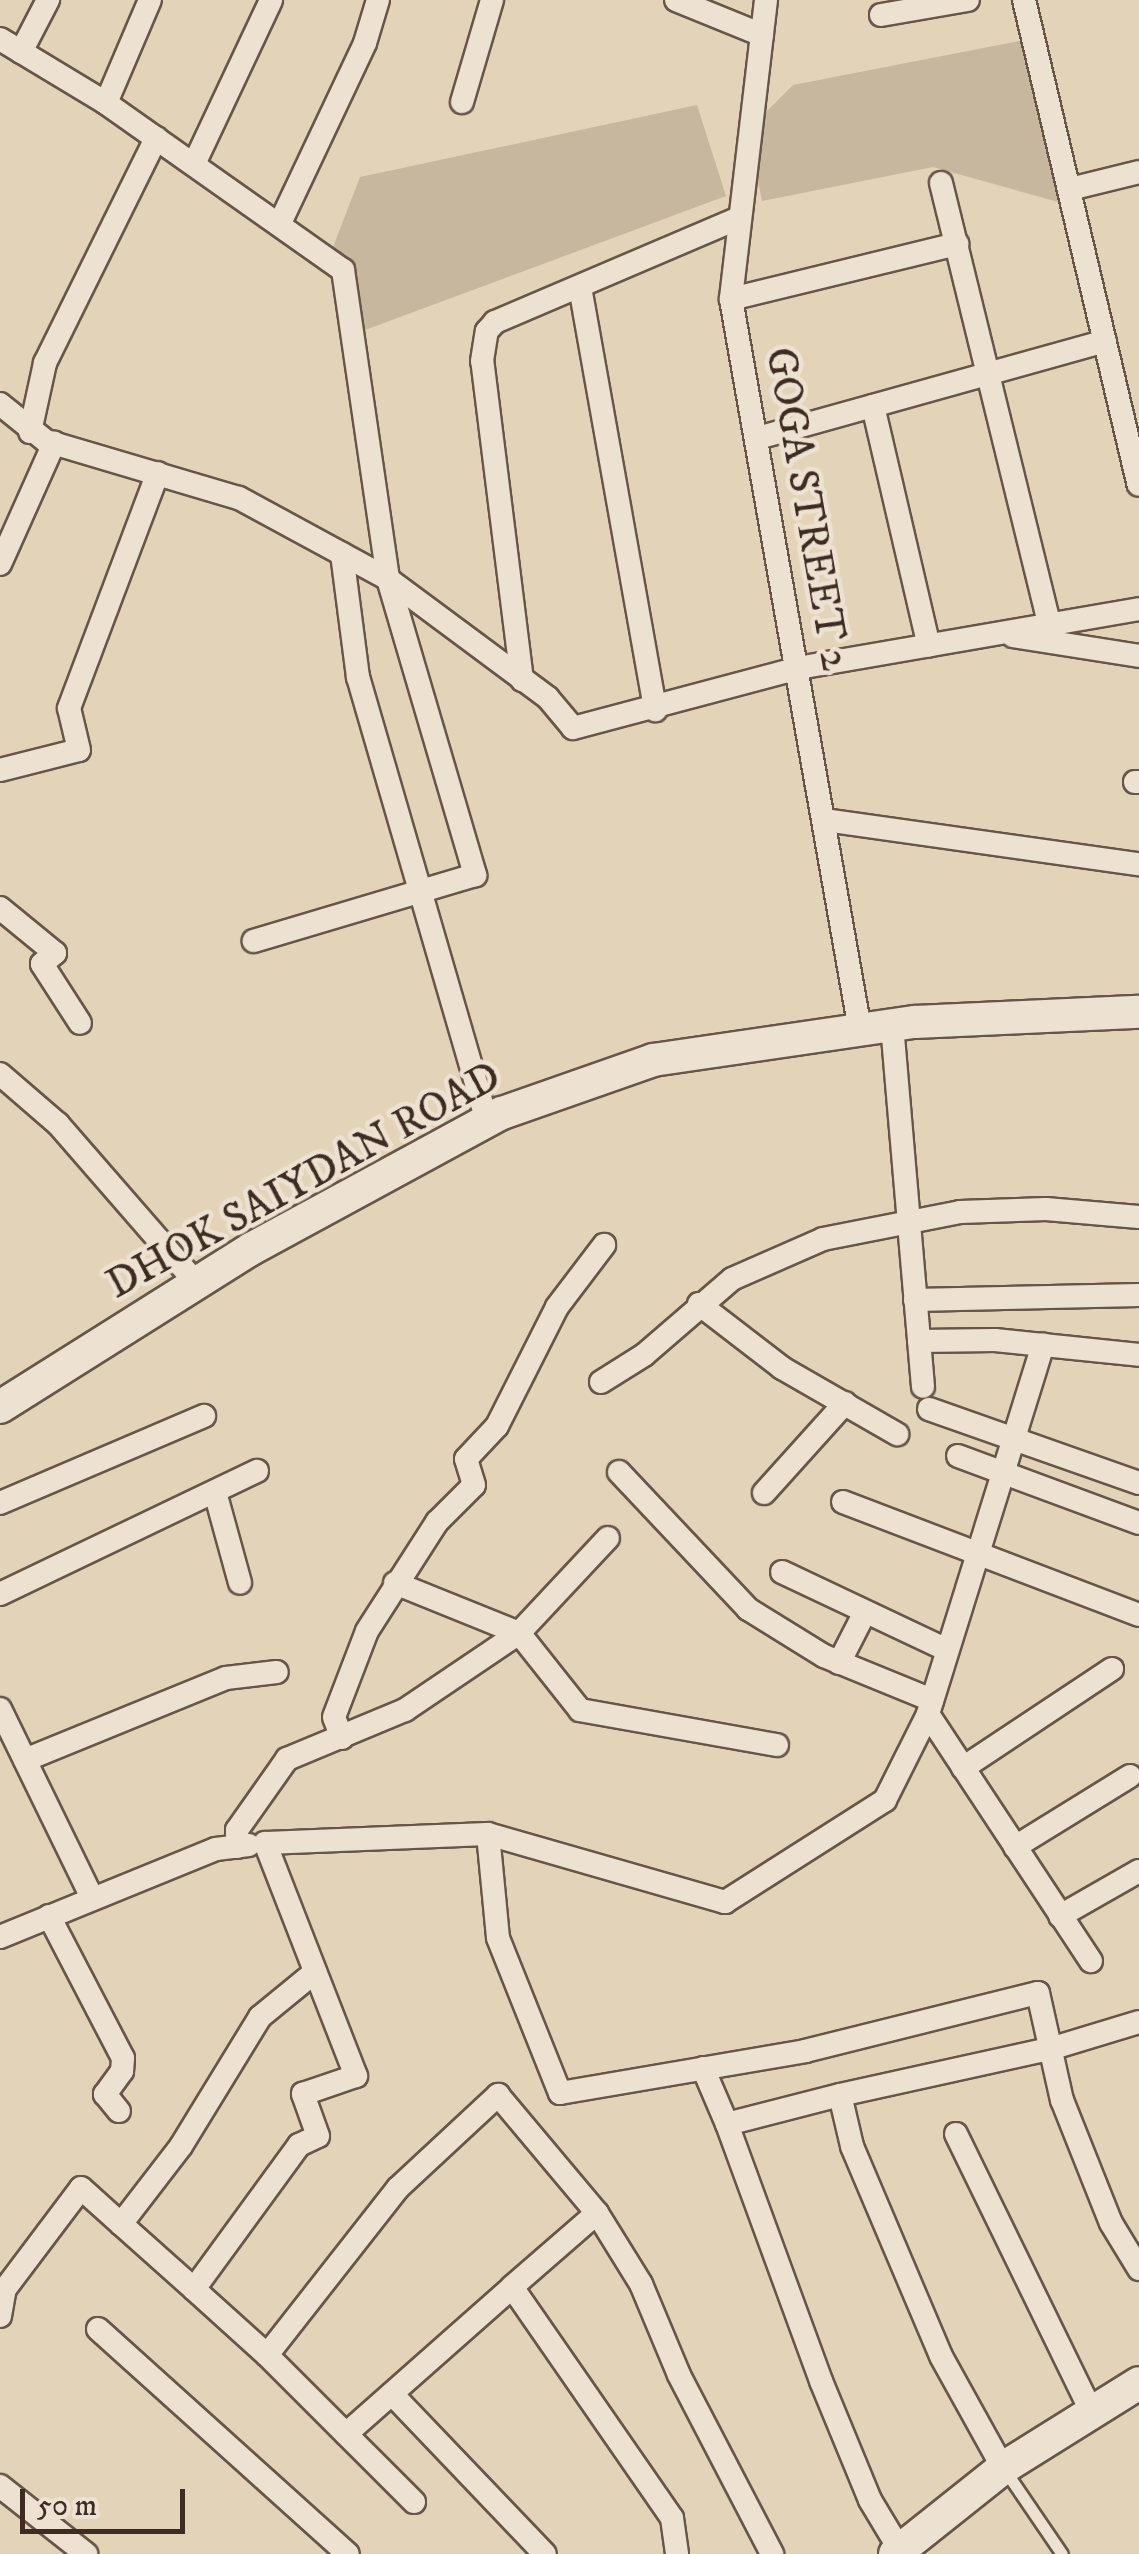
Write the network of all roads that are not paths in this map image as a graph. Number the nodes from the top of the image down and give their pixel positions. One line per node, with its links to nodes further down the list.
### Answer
1 (48, 0): 13 (street)
2 (150, 0): 15 (street)
3 (272, 0): 17 (street)
4 (378, 0): 22 (street)
5 (492, 0): 14 (street)
6 (676, 0): 11 (street)
7 (766, 0): 11 (street, GOGA STREET 2)
8 (968, 0): 10 (street)
9 (1024, 0): 20 (street)
10 (881, 15)
11 (762, 36): 21 (street, GOGA STREET 2)
12 (0, 38): 13 (street)
13 (21, 52): 15 (street)
14 (462, 102)
15 (106, 104): 16 (street)
16 (156, 138): 17 (street); 30 (street)
17 (194, 164): 22 (street)
18 (1139, 172): 20 (street)
19 (942, 183): 23 (street)
20 (1070, 189): 26 (street)
21 (736, 219): 24 (street); 25 (street, GOGA STREET 2)
22 (280, 223): 37 (street)
23 (956, 244): 25 (street); 27 (street)
24 (580, 287): 44 (street); 45 (street)
25 (732, 300): 31 (street, GOGA STREET 2)
26 (1105, 341): 27 (street); 34 (street)
27 (989, 374): 29 (street); 39 (street)
28 (0, 404): 30 (street)
29 (873, 406): 31 (street); 41 (street)
30 (30, 432): 32 (street)
31 (758, 438): 43 (street, GOGA STREET 2)
32 (54, 443): 33 (street); 36 (street)
33 (158, 472): 35 (street); 46 (street)
34 (1139, 486)
35 (342, 554): 37 (street); 49 (street)
36 (0, 564)
37 (388, 579): 44 (street); 49 (street)
38 (1139, 609): 39 (street)
39 (1050, 624): 40 (street)
40 (1000, 634): 41 (street); 42 (street)
41 (928, 646): 43 (street)
42 (1139, 656)
43 (798, 668): 45 (street); 47 (street, GOGA STREET 2)
44 (522, 680): 45 (street)
45 (655, 710)
46 (0, 770)
47 (824, 820): 48 (street); 54 (street, GOGA STREET 2)
48 (1139, 864)
49 (420, 894): 51 (street); 56 (street)
50 (0, 908): 53 (street)
51 (254, 941)
52 (1139, 1012): 54 (main road, DHOK SAIYDAN ROAD)
53 (80, 1022)
54 (876, 1028): 56 (main road, DHOK SAIYDAN ROAD); 58 (street, GOGA STREET 2)
55 (0, 1074): 60 (street)
56 (488, 1120): 60 (main road, DHOK SAIYDAN ROAD)
57 (1139, 1218): 58 (street)
58 (909, 1225): 62 (street, GOGA STREET 2); 63 (street)
59 (604, 1246): 87 (street)
60 (196, 1283): 69 (main road, DHOK SAIYDAN ROAD)
61 (1139, 1295): 62 (street)
62 (915, 1300): 64 (street, GOGA STREET 2)
63 (700, 1304): 67 (street); 68 (street)
64 (919, 1341): 65 (street); 72 (street, GOGA STREET 2)
65 (1042, 1345): 66 (street); 72 (street)
66 (1139, 1355)
67 (601, 1382)
68 (846, 1403): 71 (street); 79 (street)
69 (0, 1407)
70 (204, 1416): 81 (street)
71 (897, 1434)
72 (1013, 1435): 74 (street); 77 (street)
73 (958, 1456): 74 (street)
74 (1002, 1470): 82 (street); 84 (street)
75 (257, 1471): 78 (street)
76 (619, 1472): 93 (street)
77 (1139, 1483)
78 (215, 1492): 86 (street); 88 (street)
79 (764, 1493)
80 (843, 1502): 84 (street)
81 (0, 1504)
82 (1139, 1523)
83 (608, 1538): 91 (street)
84 (974, 1554): 90 (street); 92 (street)
85 (782, 1572): 89 (street)
86 (240, 1583)
87 (395, 1583): 91 (street); 98 (street)
88 (0, 1594)
89 (864, 1614): 92 (street); 93 (street)
90 (1139, 1616)
91 (520, 1633): 98 (street); 99 (street)
92 (946, 1649): 96 (street)
93 (839, 1662): 96 (street)
94 (1112, 1669): 101 (street)
95 (277, 1672): 100 (street)
96 (930, 1707): 101 (street); 103 (street)
97 (0, 1709): 100 (street)
98 (342, 1738): 105 (street)
99 (777, 1745)
100 (25, 1760): 108 (street)
101 (963, 1768): 106 (street)
102 (1130, 1776): 106 (street)
103 (488, 1834): 104 (street); 116 (street)
104 (265, 1844): 105 (street); 113 (street)
105 (236, 1847): 108 (street)
106 (1015, 1847): 110 (street)
107 (1139, 1871): 110 (street)
108 (92, 1898): 109 (street)
109 (50, 1916): 111 (street); 118 (street)
110 (1060, 1916): 112 (street)
111 (0, 1937)
112 (1092, 1961)
113 (316, 1972): 122 (street); 125 (street)
114 (1139, 2022): 115 (street)
115 (1050, 2049): 116 (street); 117 (street); 123 (street)
116 (704, 2068): 119 (street)
117 (840, 2094): 119 (street); 133 (street)
118 (119, 2111)
119 (727, 2124): 136 (street)
120 (956, 2134): 131 (street)
121 (597, 2213): 124 (street); 128 (street); 141 (street)
122 (120, 2224): 125 (street); 126 (street)
123 (1139, 2268)
124 (512, 2286): 130 (street); 140 (street)
125 (194, 2289): 128 (street)
126 (0, 2316)
127 (98, 2329): 138 (street)
128 (268, 2355): 132 (street)
129 (1139, 2383): 131 (main road)
130 (392, 2394): 132 (street); 139 (street)
131 (1092, 2413): 133 (main road)
132 (346, 2434): 135 (street)
133 (1003, 2468): 136 (main road); 142 (lane)
134 (0, 2486): 137 (street)
135 (414, 2502)
136 (897, 2552)
137 (86, 2554)
138 (348, 2554)
139 (546, 2554)
140 (677, 2554)
141 (772, 2554)
142 (1062, 2554)

